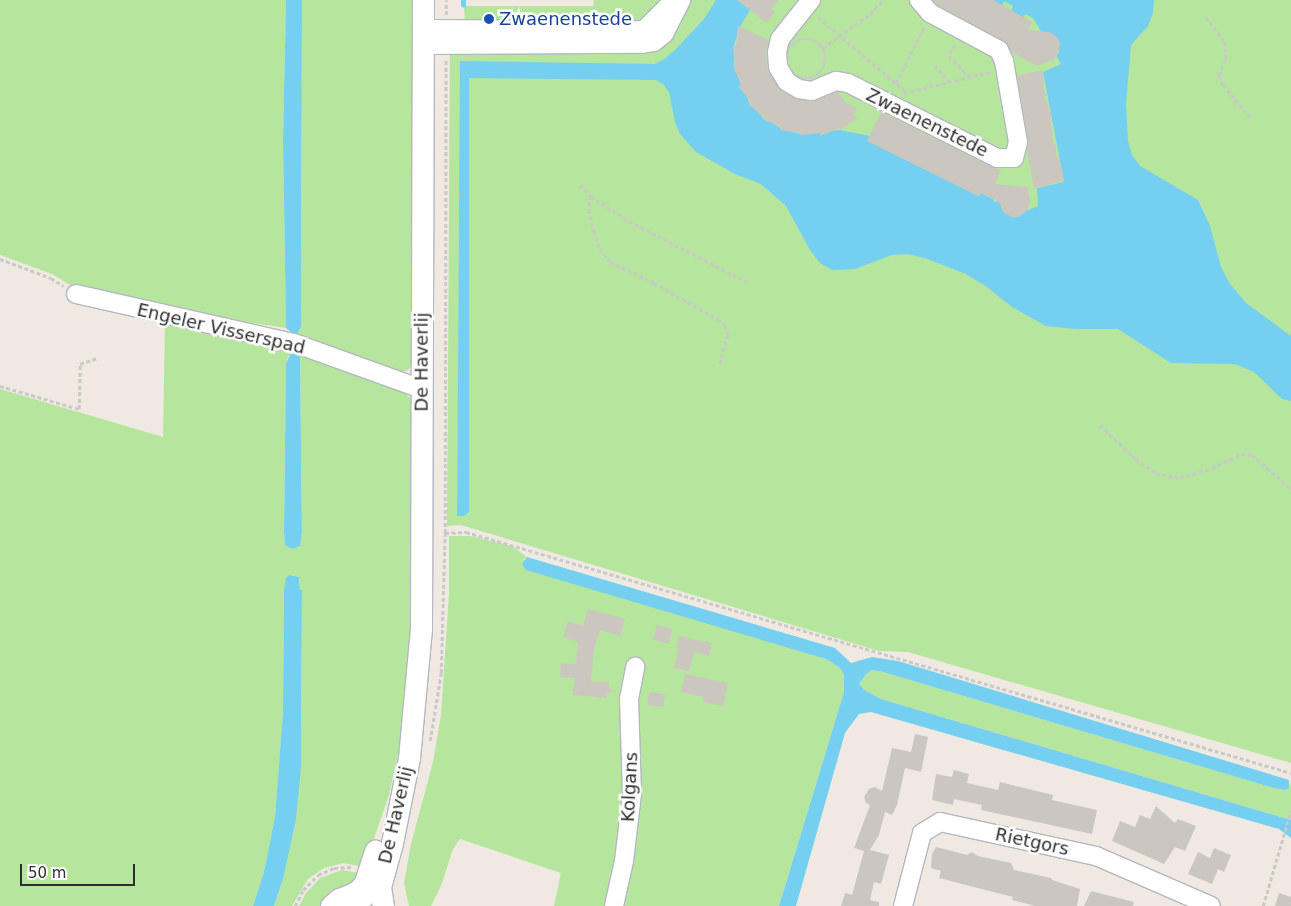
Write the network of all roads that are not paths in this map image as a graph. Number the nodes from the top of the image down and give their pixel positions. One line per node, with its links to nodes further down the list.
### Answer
1 (423, 0): 7 (street, De Haverlij)
2 (674, 0): 6 (street)
3 (681, 0): 6 (street)
4 (805, 2): 5 (street, Zwaenenstede)
5 (924, 7)
6 (446, 36): 7 (street)
7 (423, 37): 9 (street, De Haverlij)
8 (76, 294): 9 (street, Engeler Visserspad)
9 (422, 389): 11 (street, De Haverlij)
10 (635, 667): 15 (street, Kolgans)
11 (412, 723): 12 (street, De Haverlij); 14 (street, De Haverlij)
12 (350, 895): 13 (street, De Haverlij); 14 (street)
13 (331, 906)
14 (382, 906)
15 (614, 906)
16 (903, 906): 17 (street, Rietgors)
17 (1211, 906)

